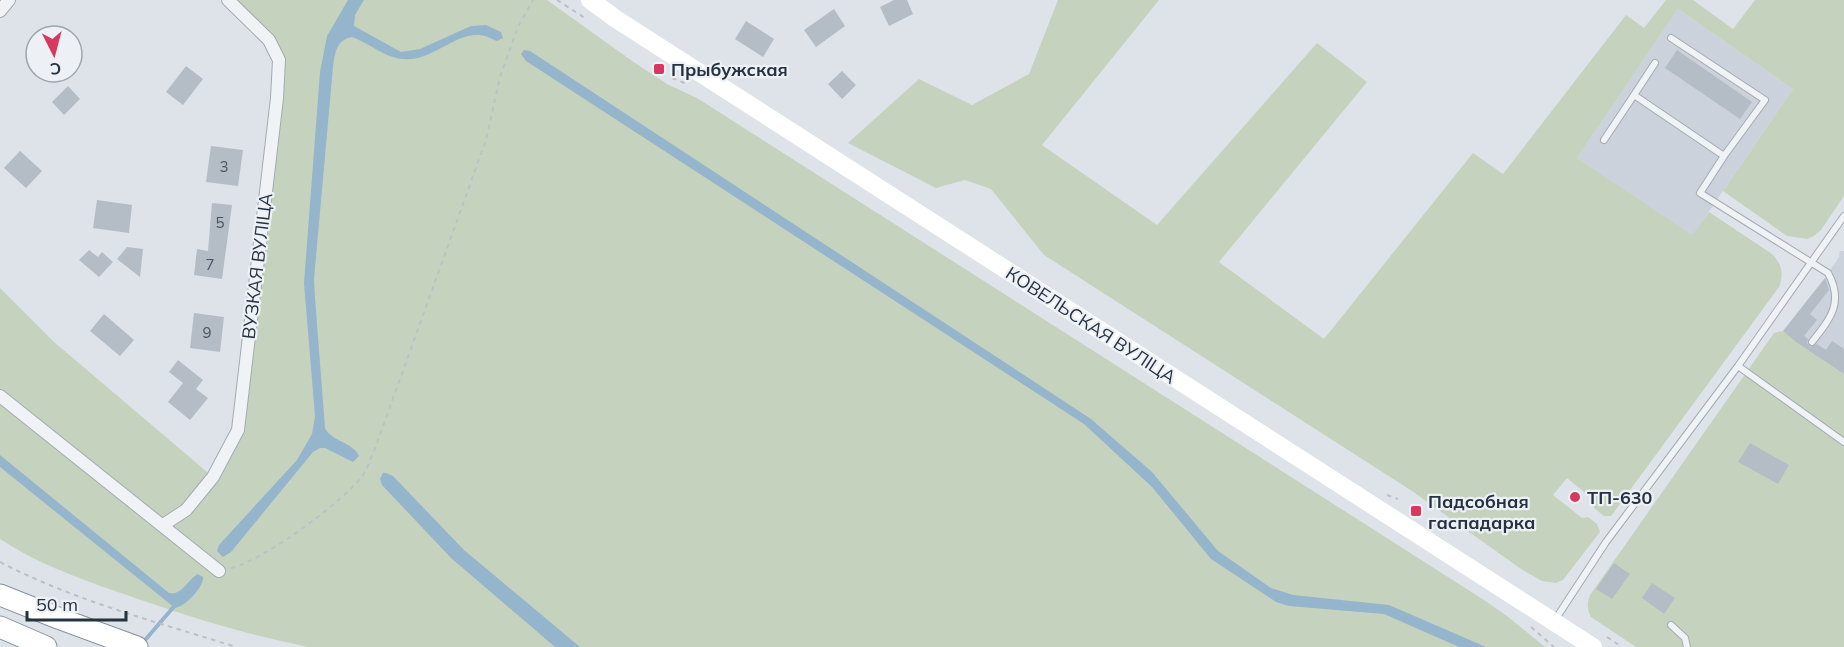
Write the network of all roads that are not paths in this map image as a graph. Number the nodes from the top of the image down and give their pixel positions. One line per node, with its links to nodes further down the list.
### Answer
1 (9, 0): 4 (street)
2 (228, 0): 16 (street, ВУЗКАЯ ВУЛІЦА)
3 (590, 0): 19 (main road, КОВЕЛЬСКАЯ ВУЛІЦА)
4 (0, 11)
5 (1671, 38): 9 (lane)
6 (1655, 63): 7 (lane)
7 (1634, 95): 8 (lane); 9 (lane)
8 (1604, 140)
9 (1724, 156): 11 (lane)
10 (1844, 216): 11 (lane)
11 (1810, 262): 12 (lane); 13 (lane)
12 (1812, 342)
13 (1738, 366): 15 (lane); 19 (lane)
14 (0, 396): 16 (street)
15 (1844, 442)
16 (163, 525): 17 (street)
17 (219, 571)
18 (0, 595): 23 (highway)
19 (1554, 621): 24 (main road, КОВЕЛЬСКАЯ ВУЛІЦА)
20 (1671, 625): 25 (lane)
21 (0, 627): 22 (highway)
22 (46, 647)
23 (137, 647)
24 (1593, 647)
25 (1687, 647)

